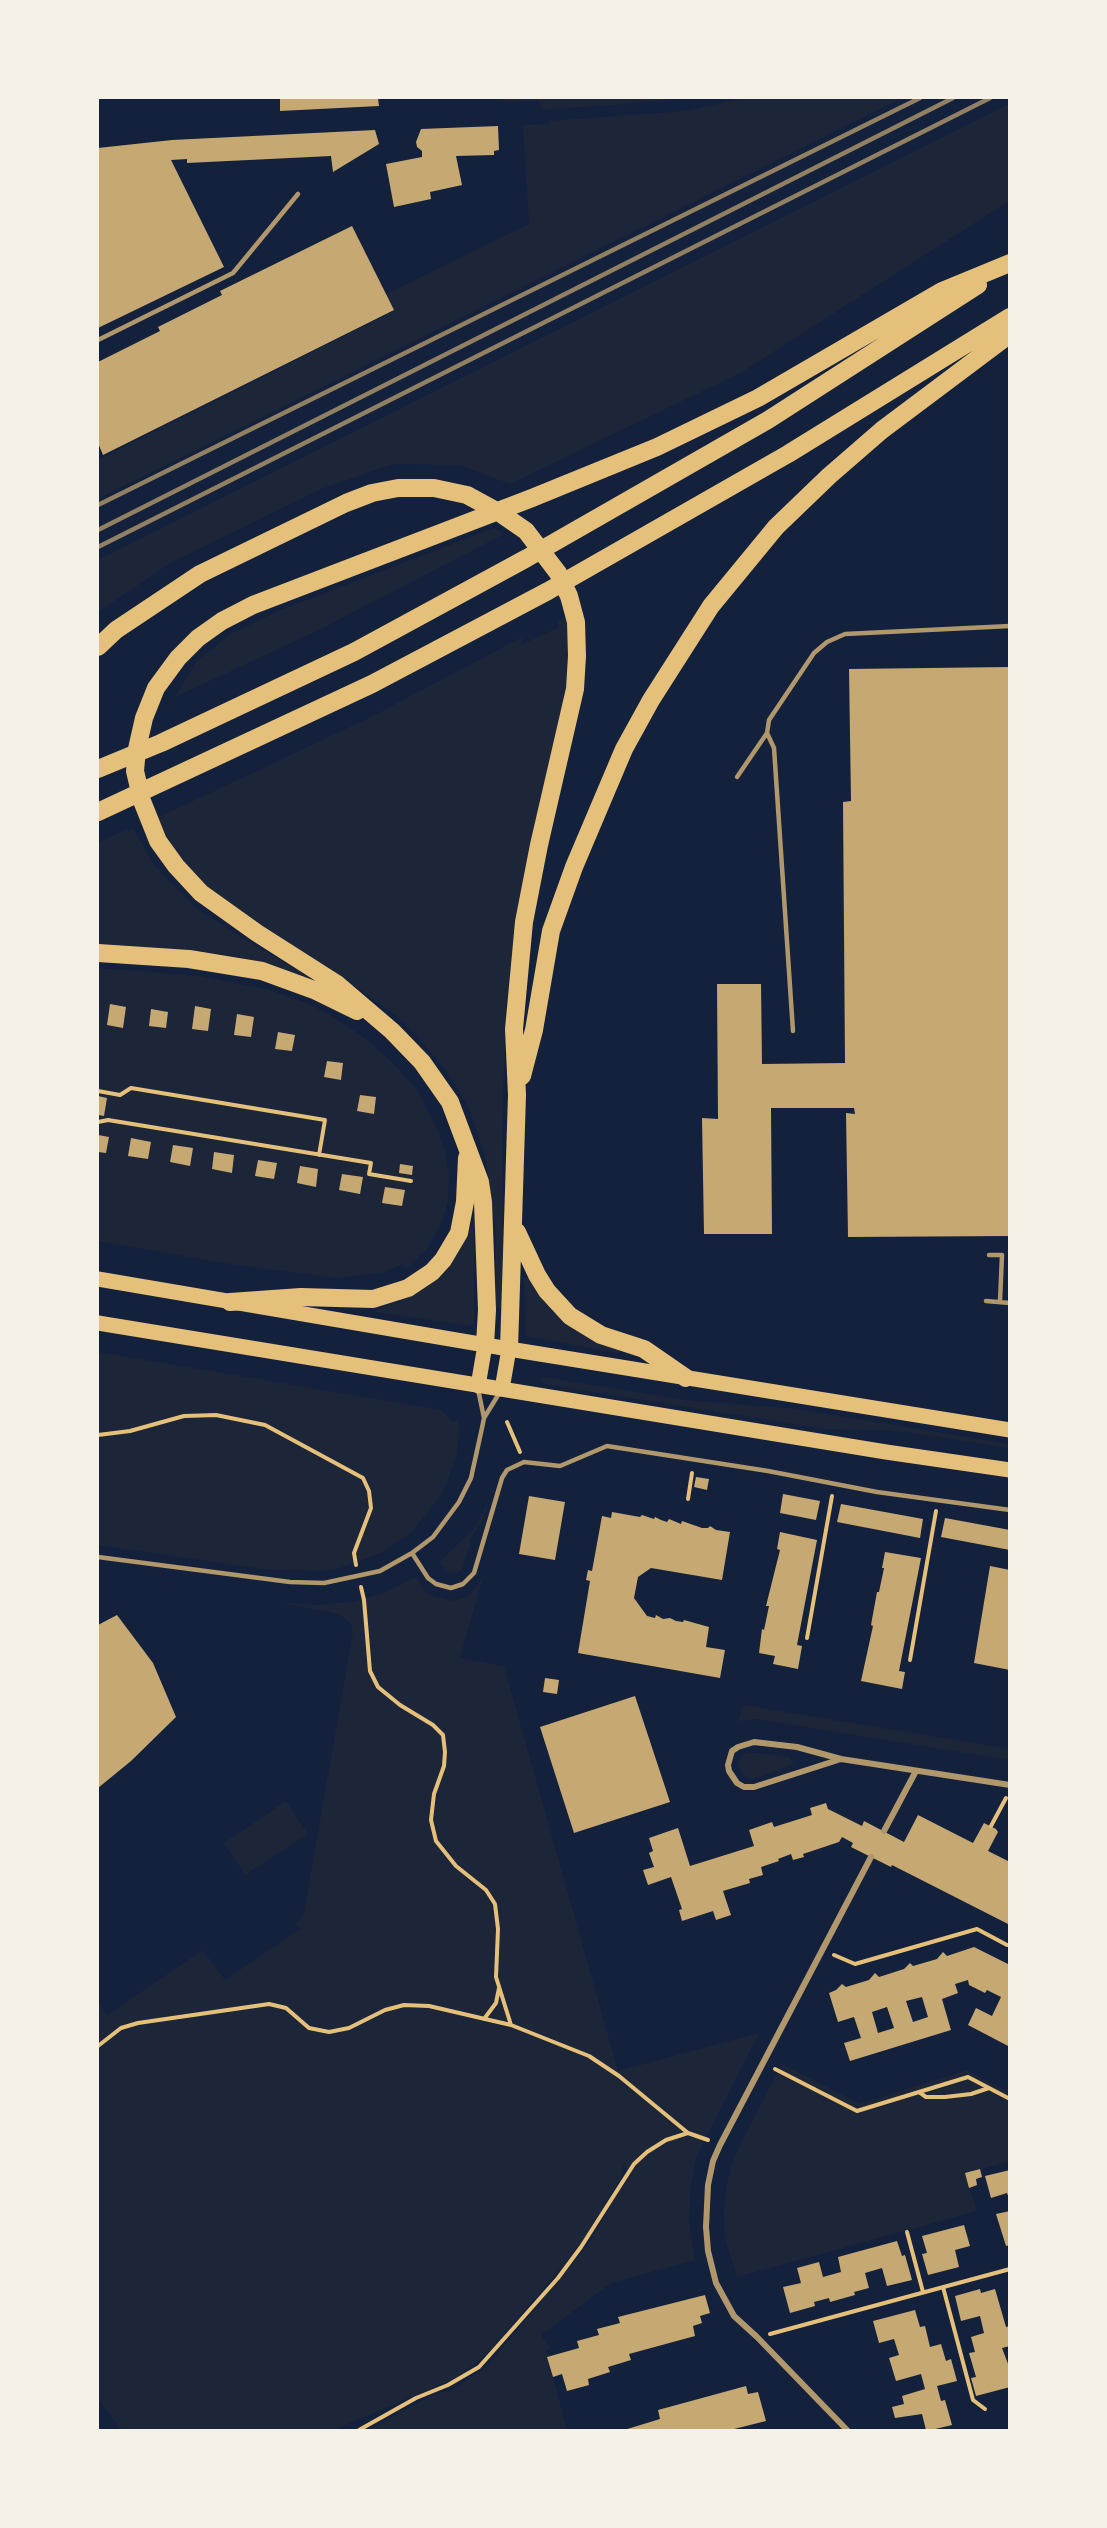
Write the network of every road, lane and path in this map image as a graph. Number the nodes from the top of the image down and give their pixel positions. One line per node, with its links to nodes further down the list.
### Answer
1 (298, 194): 5 (lane)
2 (1010, 263): 9 (highway); 13 (highway)
3 (1010, 317): 11 (highway)
4 (1010, 334): 16 (highway)
5 (98, 340)
6 (1010, 626): 8 (lane)
7 (98, 647): 16 (highway)
8 (766, 733): 10 (lane); 14 (lane)
9 (106, 766)
10 (737, 777)
11 (98, 812)
12 (98, 953): 13 (highway)
13 (392, 1031): 18 (highway)
14 (793, 1031)
15 (98, 1091): 19 (path)
16 (517, 1095): 21 (highway)
17 (98, 1122): 19 (path)
18 (467, 1147): 26 (highway); 29 (highway)
19 (319, 1155): 20 (path)
20 (411, 1181)
21 (514, 1224): 30 (highway); 31 (highway)
22 (988, 1255): 25 (lane)
23 (98, 1279): 26 (main road)
24 (986, 1301): 25 (lane)
25 (1000, 1301): 27 (lane)
26 (230, 1302): 29 (main road)
27 (1010, 1303)
28 (98, 1323): 32 (main road)
29 (485, 1345): 30 (main road); 32 (main road)
30 (509, 1349): 31 (main road); 33 (main road)
31 (686, 1378): 36 (main road)
32 (478, 1386): 33 (main road); 34 (lane)
33 (502, 1389): 34 (lane); 40 (main road)
34 (484, 1418): 45 (lane)
35 (507, 1422): 39 (path)
36 (1010, 1430)
37 (98, 1435): 47 (path)
38 (694, 1460): 39 (lane); 41 (lane); 42 (path)
39 (524, 1462): 45 (lane)
40 (1010, 1470)
41 (834, 1484): 43 (lane); 48 (path)
42 (688, 1498)
43 (938, 1500): 44 (lane); 49 (path)
44 (1010, 1510)
45 (412, 1552): 47 (lane)
46 (98, 1557): 47 (lane)
47 (358, 1577): 59 (path)
48 (807, 1638)
49 (910, 1660)
50 (841, 1759): 50 (street); 51 (street)
51 (916, 1771): 52 (street); 55 (street)
52 (1010, 1785)
53 (1010, 1791): 54 (path)
54 (991, 1826)
55 (884, 1832)
56 (871, 1857): 58 (street)
57 (1007, 1945): 58 (path)
58 (823, 1949): 63 (street)
59 (499, 1987): 60 (path); 61 (path)
60 (484, 2019): 61 (path); 62 (path)
61 (511, 2025): 67 (path)
62 (98, 2046)
63 (764, 2063): 65 (path); 68 (street)
64 (989, 2088): 65 (path); 65 (path); 66 (path)
65 (919, 2092)
66 (1010, 2099)
67 (688, 2133): 68 (path); 75 (path)
68 (720, 2145): 73 (street)
69 (907, 2232): 72 (path)
70 (1010, 2269): 71 (path)
71 (943, 2287): 72 (path); 74 (path)
72 (923, 2292): 73 (path)
73 (757, 2337): 76 (street)
74 (985, 2409)
75 (359, 2430)
76 (847, 2430)

